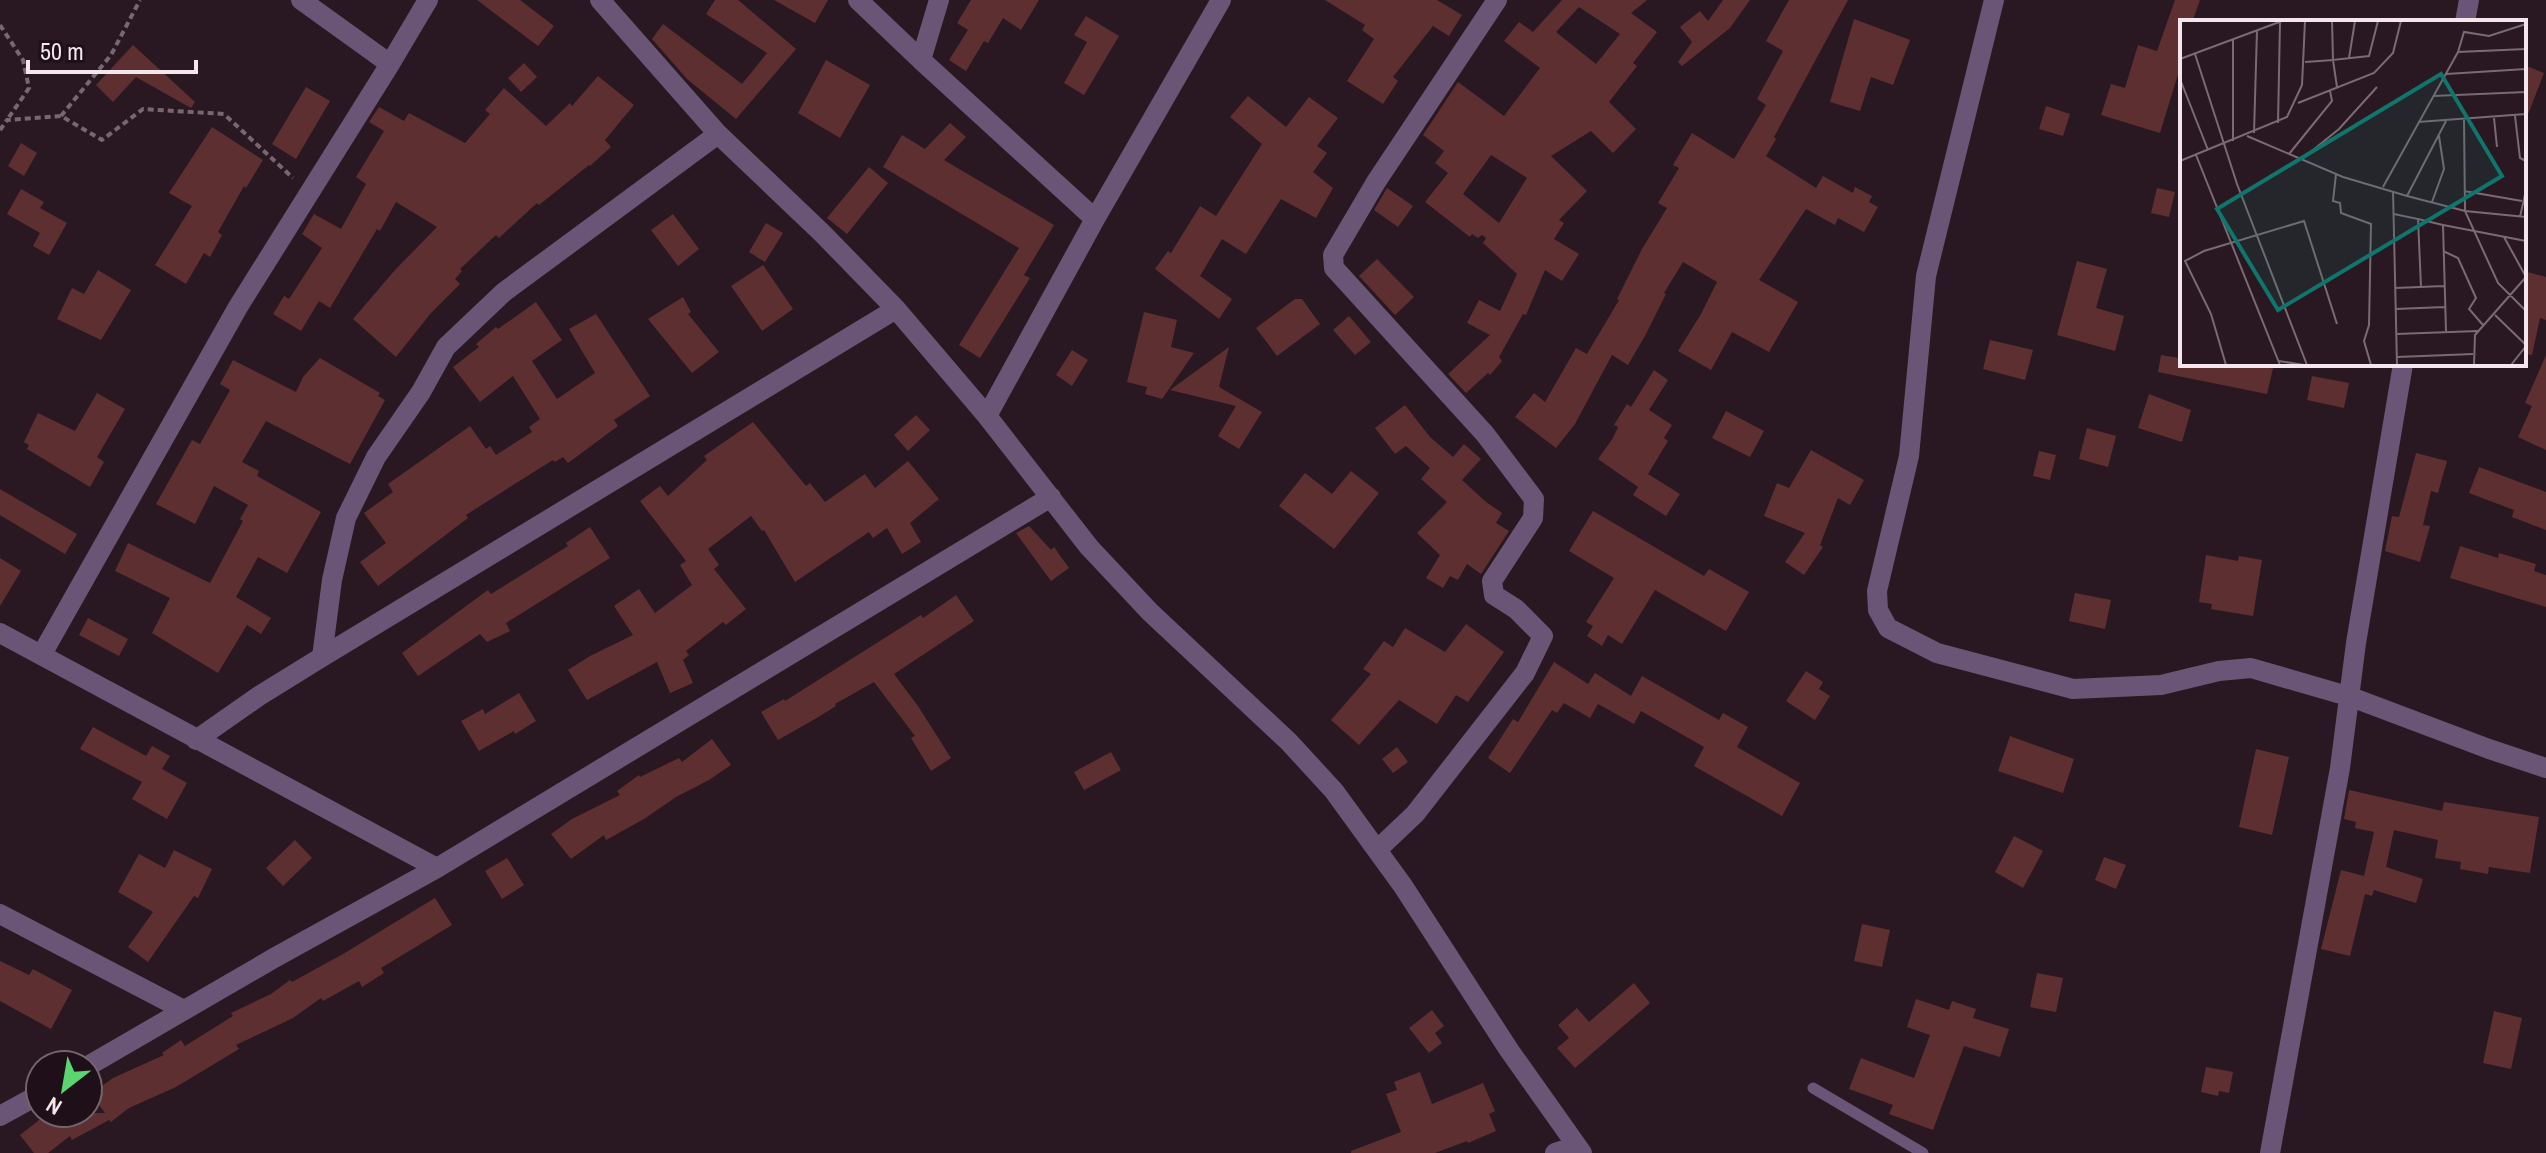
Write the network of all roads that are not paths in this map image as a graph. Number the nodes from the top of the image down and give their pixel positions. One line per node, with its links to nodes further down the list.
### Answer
1 (301, 0): 12 (street)
2 (428, 0): 12 (street)
3 (600, 0): 13 (street)
4 (858, 0): 11 (street)
5 (939, 0): 11 (street)
6 (1221, 0): 14 (street)
7 (1497, 0): 25 (street)
8 (1994, 0): 22 (street)
9 (2469, 0): 10 (street)
10 (2465, 20)
11 (921, 60): 14 (street)
12 (390, 64): 20 (street)
13 (718, 134): 15 (street); 21 (street)
14 (1095, 219): 17 (street)
15 (896, 309): 17 (street); 21 (street)
16 (2403, 366): 22 (street)
17 (987, 416): 18 (street)
18 (1051, 497): 25 (street); 26 (street)
19 (0, 633): 20 (street)
20 (42, 654): 23 (street)
21 (322, 657): 23 (street)
22 (2351, 697): 24 (street); 36 (street)
23 (196, 740): 26 (street)
24 (2546, 768)
25 (1377, 850): 33 (street)
26 (437, 868): 28 (street)
27 (0, 914): 28 (street)
28 (184, 1010): 29 (street)
29 (104, 1057)
30 (1813, 1088): 35 (lane)
31 (24, 1103): 32 (street)
32 (0, 1116)
33 (1579, 1150): 34 (street)
34 (1555, 1153)
35 (1923, 1153)
36 (2270, 1153)

